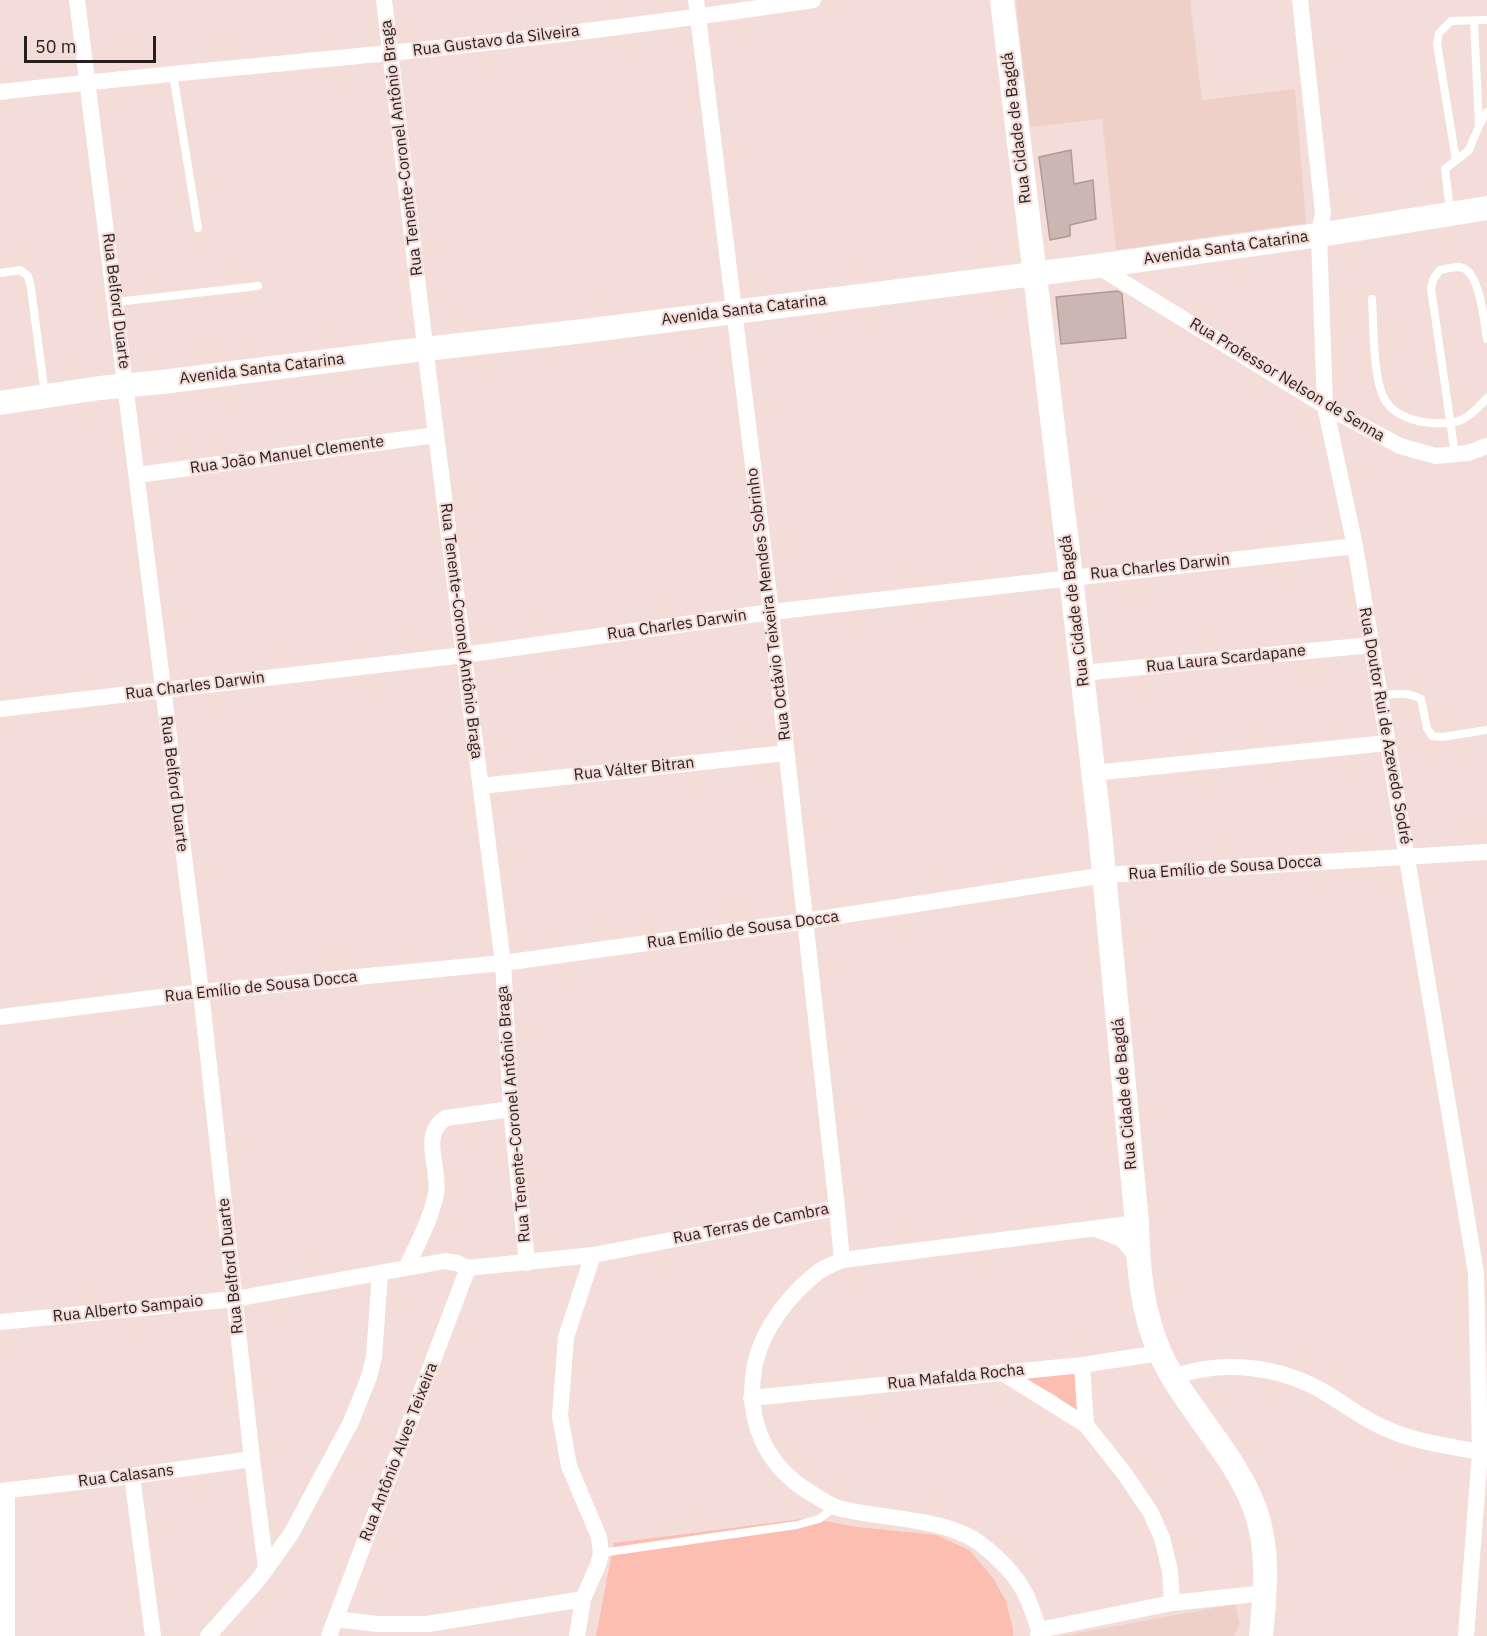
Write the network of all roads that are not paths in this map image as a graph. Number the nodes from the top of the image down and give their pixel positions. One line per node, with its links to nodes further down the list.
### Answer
1 (77, 0): 11 (street, Rua Belford Duarte)
2 (384, 0): 9 (street, Rua Tenente-Coronel Antônio Braga)
3 (813, 0): 6 (street, Rua Gustavo da Silveira)
4 (1002, 0): 22 (main road, Rua Cidade de Bagdá)
5 (1300, 0): 19 (street, Rua Doutor Rui de Azevedo Sodré)
6 (697, 8): 9 (street, Rua Gustavo da Silveira); 26 (street, Rua Octávio Teixeira Mendes Sobrinho)
7 (1487, 20): 8 (lane)
8 (1474, 21): 14 (lane); 15 (lane)
9 (391, 53): 10 (street, Rua Gustavo da Silveira); 28 (street, Rua Tenente-Coronel Antônio Braga)
10 (172, 73): 11 (street, Rua Gustavo da Silveira); 18 (lane)
11 (89, 82): 12 (street, Rua Gustavo da Silveira); 25 (street, Rua Belford Duarte)
12 (0, 92)
13 (1487, 112): 14 (lane)
14 (1479, 126): 15 (lane)
15 (1456, 160): 17 (lane)
16 (1487, 208): 17 (main road, Avenida Santa Catarina)
17 (1450, 214): 19 (main road, Avenida Santa Catarina)
18 (198, 228)
19 (1318, 235): 20 (main road, Avenida Santa Catarina); 33 (street, Rua Doutor Rui de Azevedo Sodré)
20 (1097, 266): 22 (main road, Avenida Santa Catarina); 33 (street, Rua Professor Nelson de Senna)
21 (0, 273): 30 (lane)
22 (1035, 274): 26 (main road, Avenida Santa Catarina); 40 (main road, Rua Cidade de Bagdá)
23 (258, 286): 25 (lane)
24 (1371, 299): 34 (lane)
25 (116, 302): 29 (street, Rua Belford Duarte)
26 (735, 310): 28 (main road, Avenida Santa Catarina); 41 (street, Rua Octávio Teixeira Mendes Sobrinho)
27 (1487, 339): 34 (lane)
28 (425, 349): 29 (main road, Avenida Santa Catarina); 35 (street, Rua Tenente-Coronel Antônio Braga)
29 (127, 386): 30 (main road, Avenida Santa Catarina); 38 (street, Rua Belford Duarte)
30 (45, 396): 32 (main road, Avenida Santa Catarina)
31 (1487, 398): 34 (lane)
32 (0, 403)
33 (1325, 406): 37 (street, Rua Professor Nelson de Senna); 39 (street, Rua Doutor Rui de Azevedo Sodré)
34 (1450, 424): 37 (lane)
35 (436, 435): 38 (street, Rua João Manuel Clemente); 43 (street, Rua Tenente-Coronel Antônio Braga)
36 (1487, 446): 37 (street, Rua Professor Nelson de Senna)
37 (1455, 455)
38 (137, 475): 45 (street, Rua Belford Duarte)
39 (1355, 546): 40 (street, Rua Charles Darwin); 42 (street, Rua Doutor Rui de Azevedo Sodré)
40 (1071, 577): 41 (street, Rua Charles Darwin); 44 (main road, Rua Cidade de Bagdá)
41 (771, 612): 43 (street, Rua Charles Darwin); 50 (street, Rua Octávio Teixeira Mendes Sobrinho)
42 (1371, 645): 44 (street, Rua Laura Scardapane); 46 (street, Rua Doutor Rui de Azevedo Sodré)
43 (464, 655): 45 (street, Rua Charles Darwin); 52 (street, Rua Tenente-Coronel Antônio Braga)
44 (1082, 673): 51 (main road, Rua Cidade de Bagdá)
45 (162, 689): 47 (street, Rua Charles Darwin); 58 (street, Rua Belford Duarte)
46 (1379, 696): 48 (lane); 49 (street, Rua Doutor Rui de Azevedo Sodré)
47 (0, 709)
48 (1487, 730)
49 (1386, 743): 51 (street); 54 (street, Rua Doutor Rui de Azevedo Sodré)
50 (786, 753): 52 (street, Rua Válter Bitran); 56 (street, Rua Octávio Teixeira Mendes Sobrinho)
51 (1093, 772): 55 (main road, Rua Cidade de Bagdá)
52 (481, 786): 57 (street, Rua Tenente-Coronel Antônio Braga)
53 (1487, 852): 54 (street, Rua Emílio de Sousa Docca)
54 (1407, 856): 55 (street, Rua Emílio de Sousa Docca); 79 (street, Rua Doutor Rui de Azevedo Sodré)
55 (1105, 875): 56 (street, Rua Emílio de Sousa Docca); 62 (main road, Rua Cidade de Bagdá)
56 (806, 921): 57 (street, Rua Emílio de Sousa Docca); 61 (street, Rua Octávio Teixeira Mendes Sobrinho)
57 (502, 963): 58 (street, Rua Emílio de Sousa Docca); 60 (street, Rua Tenente-Coronel Antônio Braga)
58 (201, 992): 59 (street, Rua Emílio de Sousa Docca); 71 (street, Rua Belford Duarte)
59 (0, 1017)
60 (511, 1109): 67 (street, Rua Tenente-Coronel Antônio Braga); 68 (street)
61 (837, 1208): 64 (street, Rua Terras de Cambra); 66 (street, Rua Terras de Cambra)
62 (1137, 1223): 63 (street); 65 (main road, Rua Cidade de Bagdá)
63 (1094, 1229): 65 (street); 66 (street)
64 (593, 1255): 67 (street, Rua Terras de Cambra); 84 (street)
65 (1138, 1257): 73 (main road, Rua Cidade de Bagdá)
66 (842, 1260): 77 (street)
67 (526, 1263): 69 (street, Rua Terras de Cambra)
68 (406, 1268): 69 (street, Rua Alberto Sampaio); 70 (street, Rua Alberto Sampaio)
69 (468, 1268): 89 (street, Rua Antônio Alves Teixeira)
70 (380, 1273): 71 (street, Rua Alberto Sampaio); 85 (street)
71 (235, 1299): 72 (street, Rua Alberto Sampaio); 80 (street, Rua Belford Duarte)
72 (0, 1322)
73 (1160, 1353): 74 (street, Rua Mafalda Rocha); 76 (main road, Rua Cidade de Bagdá)
74 (1082, 1365): 75 (street, Rua Mafalda Rocha); 78 (street)
75 (1001, 1372): 77 (street, Rua Mafalda Rocha); 78 (street)
76 (1173, 1377): 79 (street); 86 (main road, Rua Cidade de Bagdá)
77 (751, 1398): 83 (street)
78 (1086, 1425): 88 (street)
79 (1480, 1452): 97 (street, Rua Doutor Rui de Azevedo Sodré)
80 (252, 1458): 81 (street, Rua Calasans); 85 (street, Rua Belford Duarte)
81 (132, 1476): 82 (street, Rua Calasans); 92 (street)
82 (4, 1491): 91 (street)
83 (836, 1507): 84 (lane); 90 (street)
84 (601, 1552): 87 (street)
85 (266, 1568): 93 (street)
86 (1265, 1593): 88 (street); 96 (main road, Rua Cidade de Bagdá)
87 (583, 1599): 89 (street); 95 (street)
88 (1172, 1603): 90 (street)
89 (336, 1619): 94 (street, Rua Antônio Alves Teixeira)
90 (1039, 1633)
91 (7, 1636)
92 (153, 1636)
93 (208, 1636)
94 (329, 1636)
95 (577, 1636)
96 (1261, 1636)
97 (1466, 1636)

